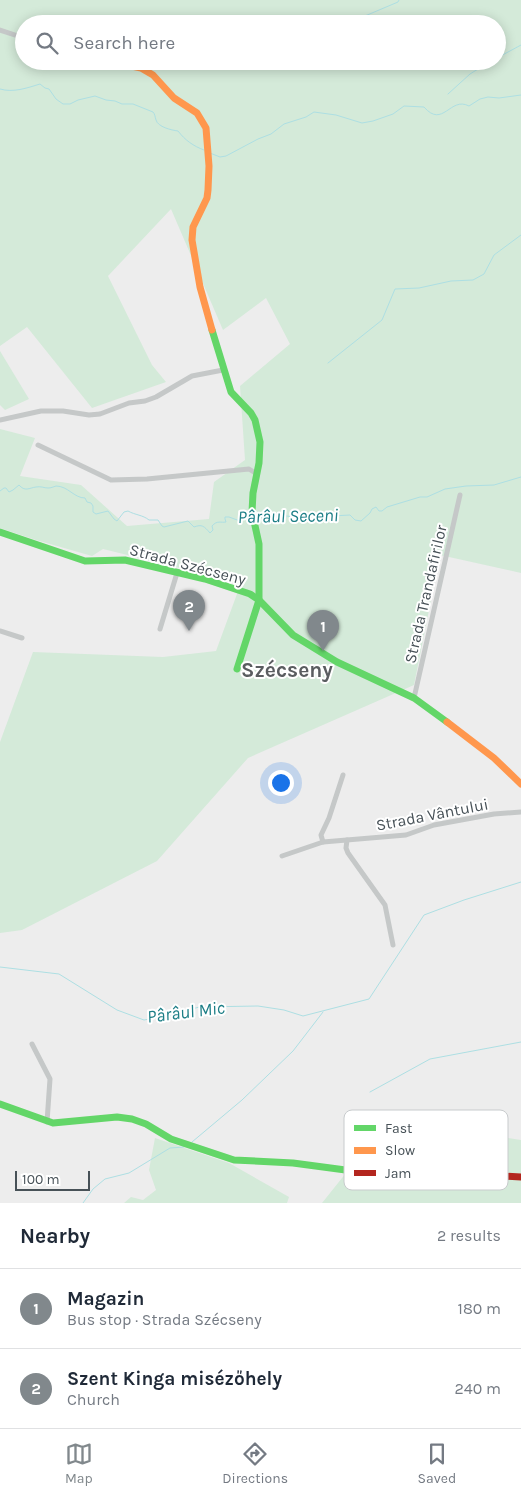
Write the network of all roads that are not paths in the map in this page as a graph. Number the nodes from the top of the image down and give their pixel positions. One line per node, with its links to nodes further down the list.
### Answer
1 (0, 30): 2 (street)
2 (15, 35)
3 (144, 70): 4 (street)
4 (223, 370): 5 (street); 7 (street)
5 (0, 420)
6 (38, 445): 7 (street)
7 (257, 474): 11 (street)
8 (460, 495): 16 (street, Strada Trandafirilor)
9 (0, 532): 10 (street, Strada Szécseny)
10 (177, 573): 11 (street, Strada Szécseny); 13 (street)
11 (259, 600): 15 (street); 16 (street, Strada Szécseny)
12 (0, 630): 14 (street)
13 (160, 630)
14 (22, 638)
15 (237, 669)
16 (414, 698): 18 (street, Strada Szécseny)
17 (343, 775): 21 (street)
18 (521, 784)
19 (521, 812): 20 (street, Strada Vântului)
20 (347, 840): 21 (street, Strada Vântului); 23 (street)
21 (324, 842): 22 (street, Strada Vântului)
22 (282, 856)
23 (393, 945)
24 (32, 1044): 26 (street)
25 (0, 1104): 26 (street)
26 (47, 1122): 27 (street)
27 (344, 1170)
28 (508, 1176): 29 (street)
29 (521, 1177)

